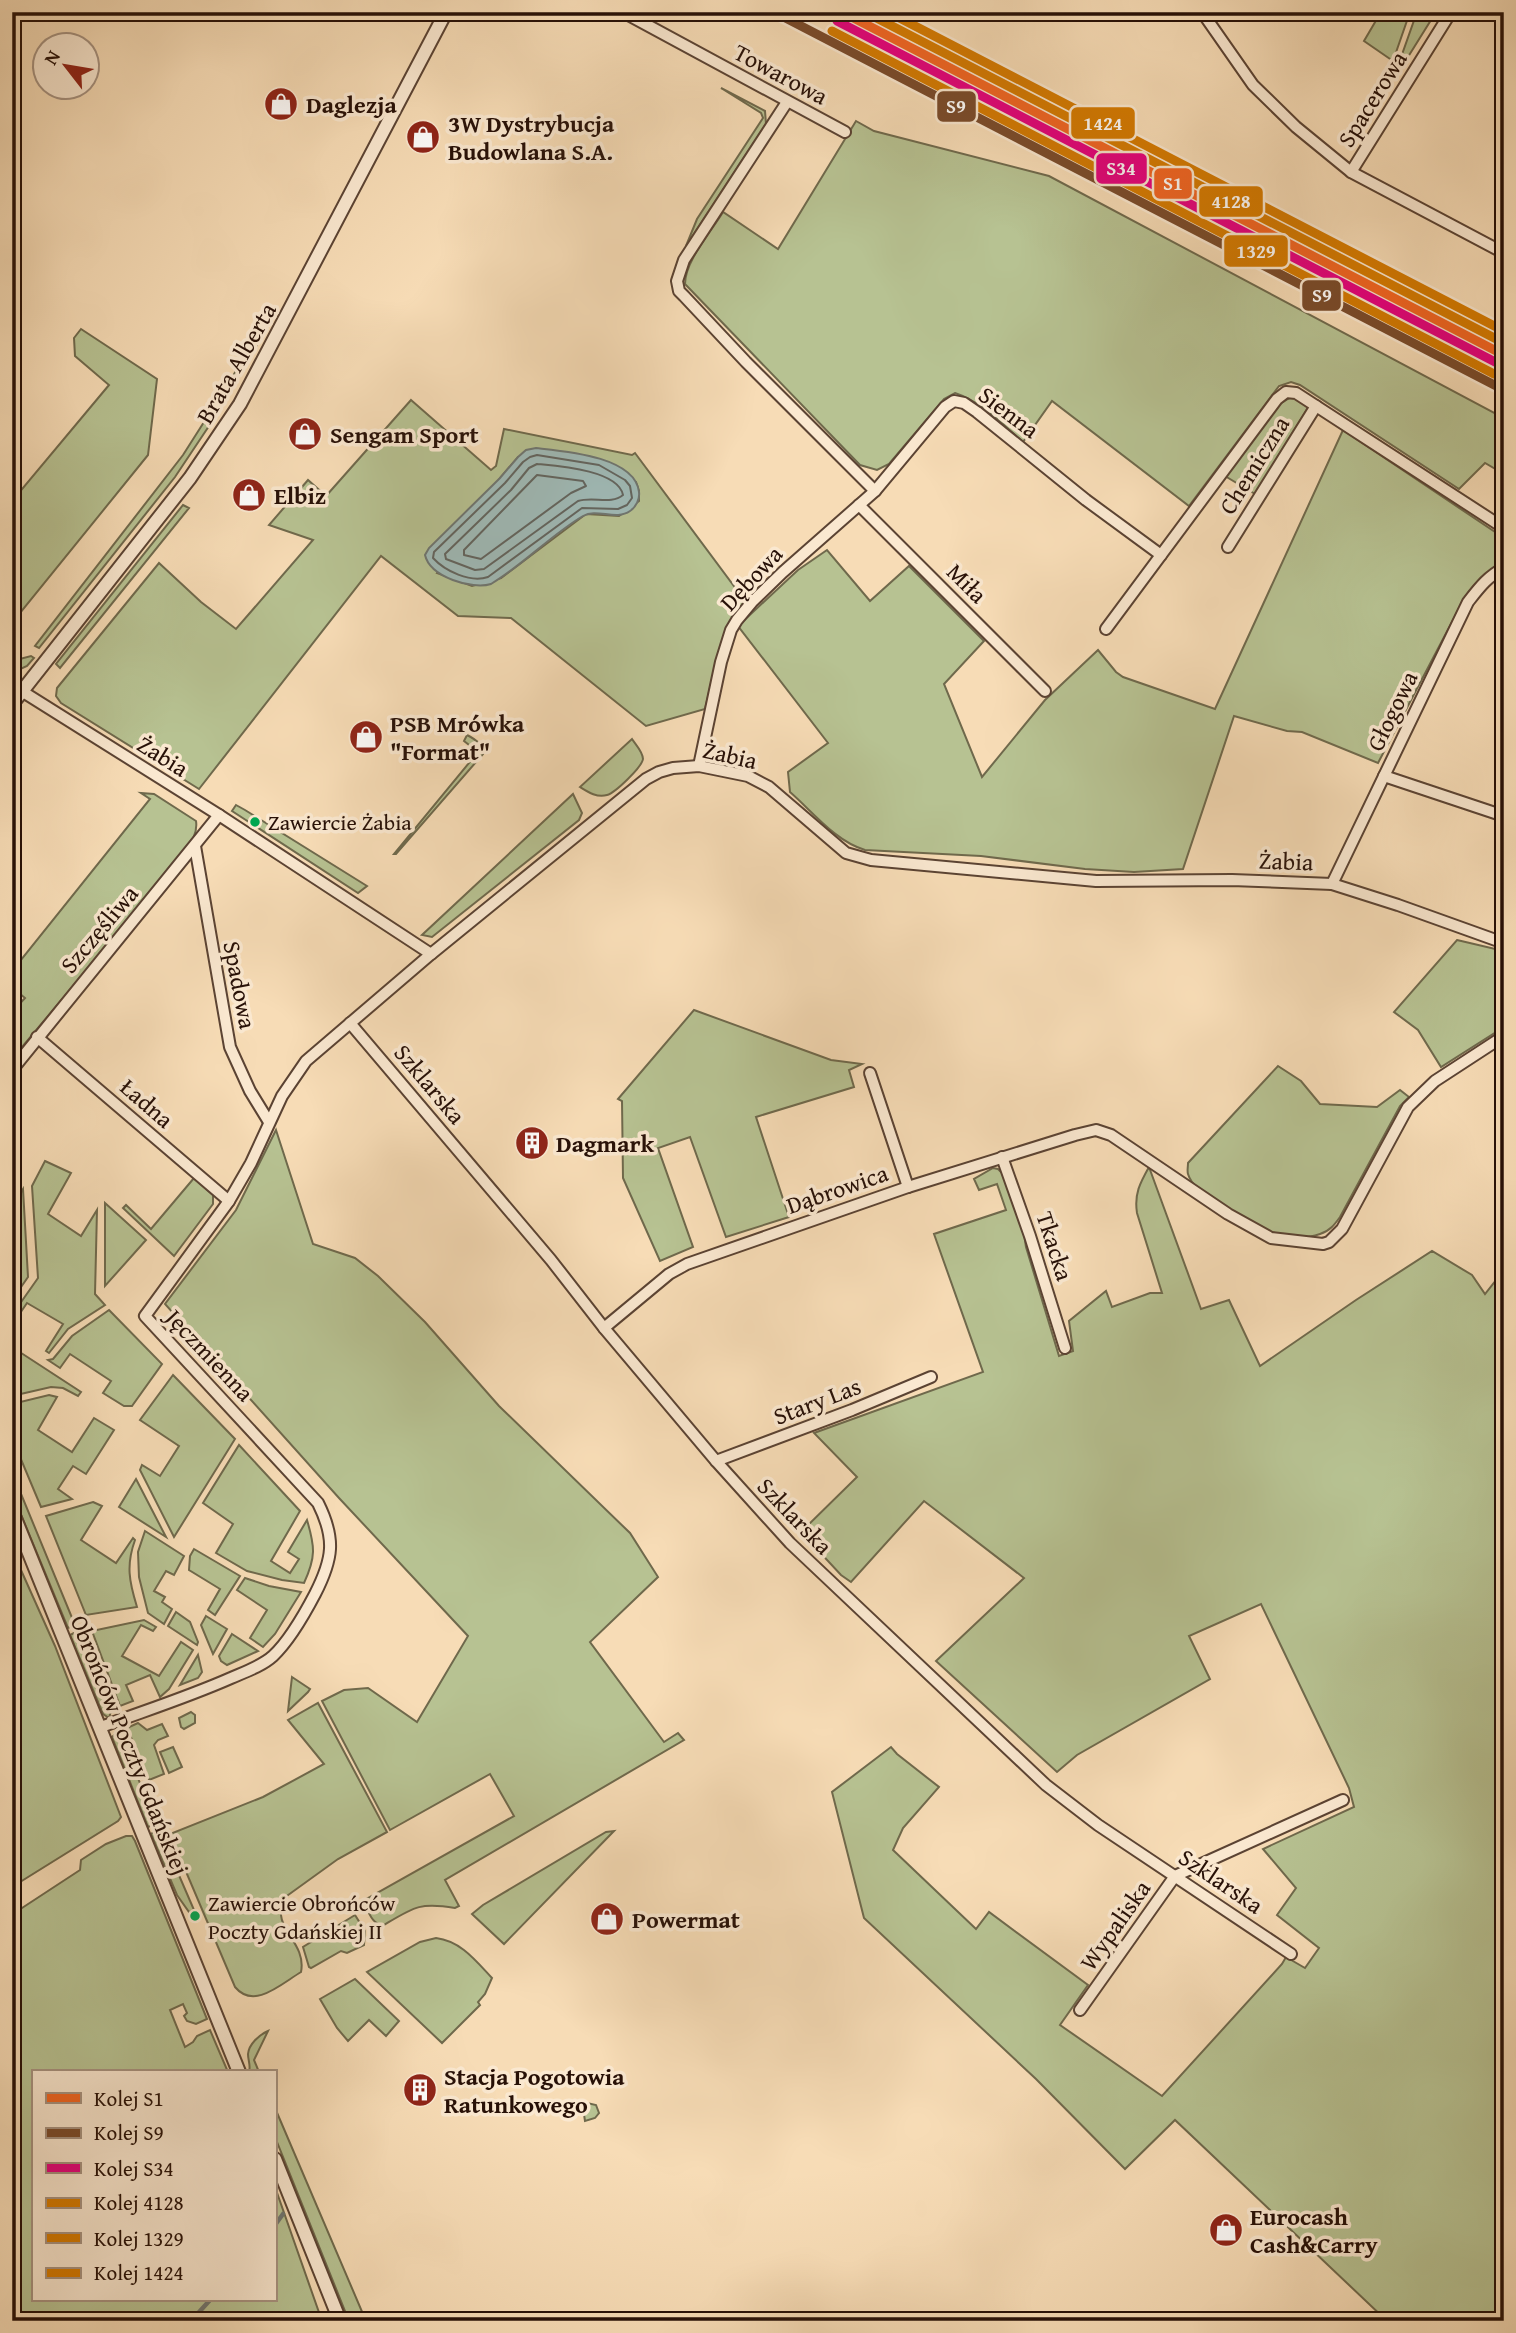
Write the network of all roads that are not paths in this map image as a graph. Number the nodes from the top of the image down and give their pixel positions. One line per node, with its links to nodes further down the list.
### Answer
1 (446, 12): 17 (street, Brata Alberta)
2 (623, 12): 5 (street, Towarowa)
3 (1202, 12): 7 (street)
4 (1451, 12): 7 (street, Spacerowa)
5 (787, 102): 6 (street, Towarowa); 10 (street)
6 (845, 132)
7 (1351, 172): 8 (street)
8 (1504, 253)
9 (1316, 406): 12 (street); 13 (street, Chemiczna); 14 (street)
10 (875, 491): 11 (street, Dębowa); 14 (street, Sienna)
11 (859, 505): 18 (street, Miła); 20 (street, Dębowa)
12 (1504, 528)
13 (1228, 547)
14 (1161, 555): 16 (street)
15 (1504, 568): 21 (street, Głogowa)
16 (1107, 629)
17 (17, 688): 19 (street, Brata Alberta); 22 (street, Żabia)
18 (1045, 691)
19 (12, 704)
20 (699, 766): 25 (street, Żabia); 27 (street, Żabia)
21 (1384, 776): 23 (street); 25 (street, Głogowa)
22 (219, 815): 24 (street, Szczęśliwa); 27 (street, Żabia)
23 (1504, 816)
24 (195, 846): 30 (street, Szczęśliwa); 33 (street, Spadowa)
25 (1332, 884): 26 (street, Żabia)
26 (1504, 943)
27 (431, 954): 28 (street, Jęczmienna)
28 (350, 1023): 33 (street, Jęczmienna); 37 (street, Szklarska)
29 (1504, 1036): 34 (street, Dąbrowica)
30 (37, 1037): 31 (street, Szczęśliwa); 36 (street, Ładna)
31 (12, 1070)
32 (870, 1073): 35 (street)
33 (269, 1122): 36 (street, Jęczmienna)
34 (1002, 1157): 35 (street, Dąbrowica); 38 (street, Tkacka)
35 (908, 1187): 37 (street, Dąbrowica)
36 (229, 1201): 42 (street, Jęczmienna)
37 (604, 1328): 40 (street, Szklarska)
38 (1065, 1348)
39 (931, 1377): 40 (street, Stary Las)
40 (716, 1461): 44 (street, Szklarska)
41 (12, 1511): 42 (street, Obrońców Poczty Gdańskiej)
42 (101, 1727): 47 (street, Obrońców Poczty Gdańskiej)
43 (1343, 1800): 44 (street, Wypaliska)
44 (1175, 1876): 45 (street, Szklarska); 46 (street, Wypaliska)
45 (1291, 1954)
46 (1080, 2010)
47 (238, 2070)
48 (276, 2161): 49 (street)
49 (340, 2321)

